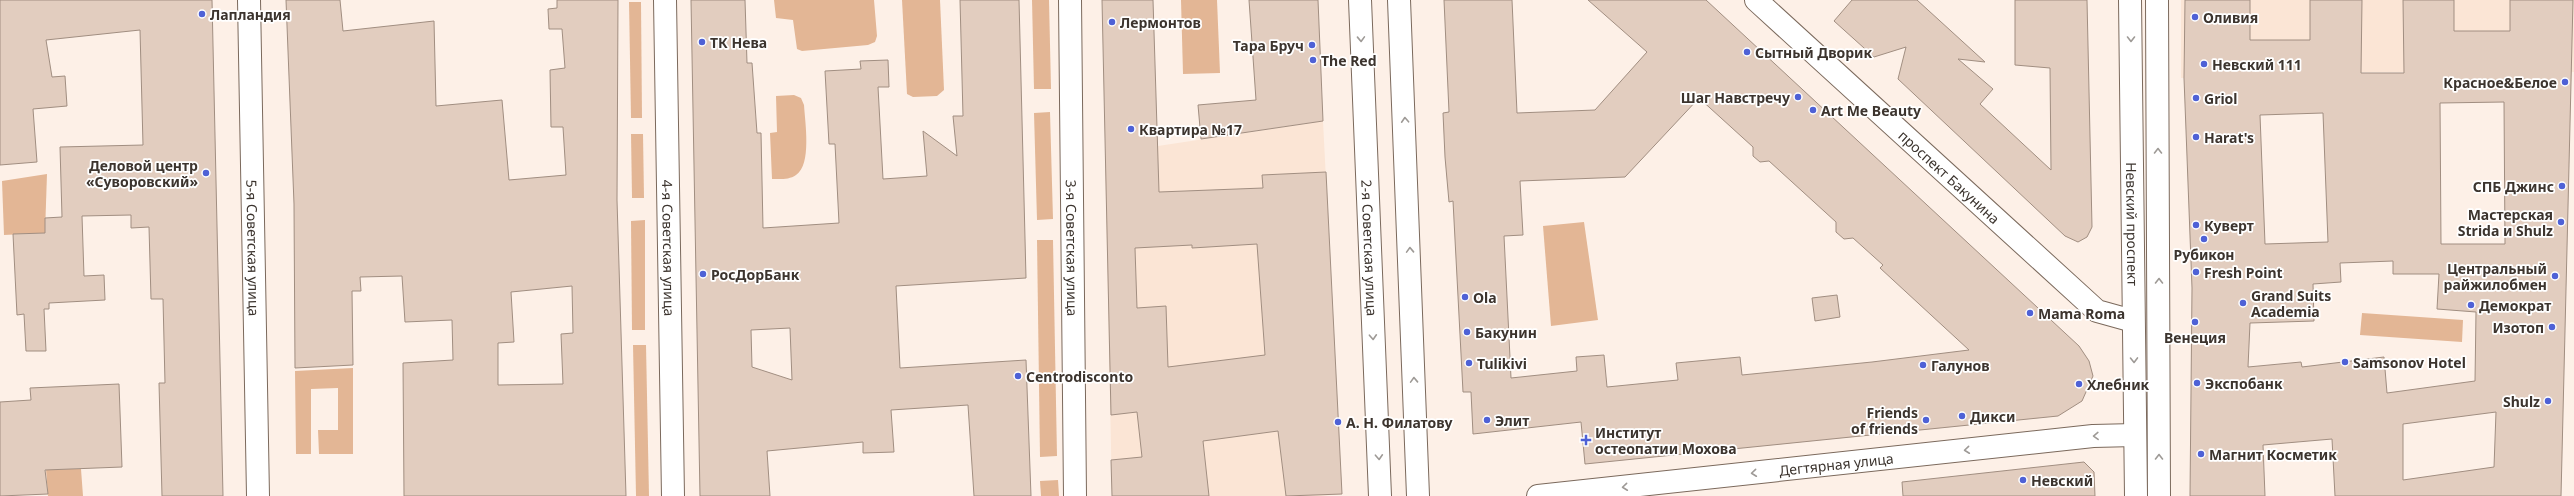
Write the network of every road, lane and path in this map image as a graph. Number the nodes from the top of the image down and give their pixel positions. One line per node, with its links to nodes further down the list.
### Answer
1 (249, 0): 12 (street, 5-я Советская улица)
2 (665, 0): 13 (street, 4-я Советская улица)
3 (1070, 0): 14 (street, 3-я Советская улица)
4 (1360, 0): 15 (street, 2-я Советская улица, one-way to 15)
5 (1399, 0): 16 (street, one-way to 5)
6 (1756, 0): 10 (street, проспект Бакунина)
7 (2130, 0): 10 (street, Невский проспект, one-way to 10)
8 (2157, 0): 9 (street, Невский проспект, one-way to 8)
9 (2159, 320): 10 (street, проспект Бакунина); 19 (street, Невский проспект, one-way to 9)
10 (2133, 321): 11 (street, Невский проспект, one-way to 11)
11 (2135, 435): 17 (street, Дегтярная улица, one-way to 17); 18 (street, Невский проспект)
12 (258, 496)
13 (673, 496)
14 (1075, 496)
15 (1380, 496)
16 (1418, 496)
17 (1538, 496)
18 (2136, 496)
19 (2160, 496)

